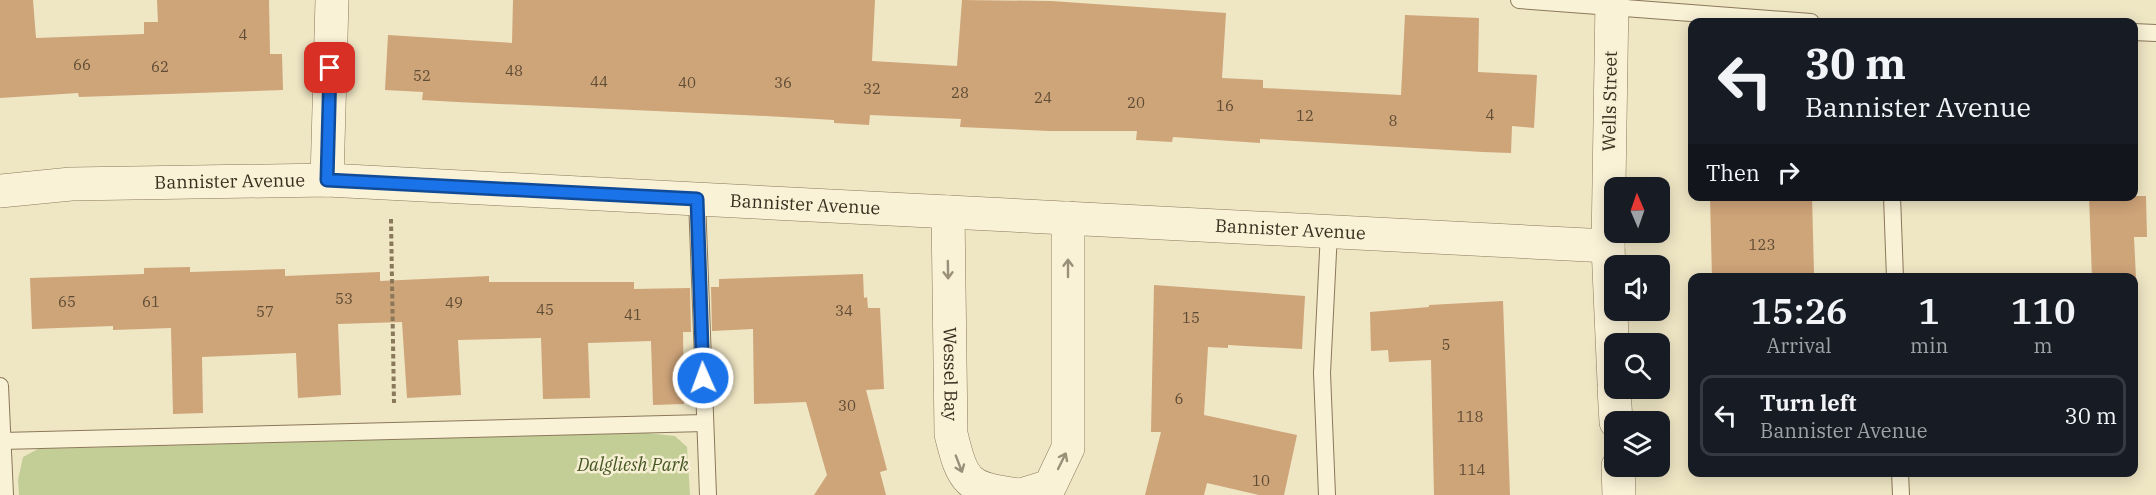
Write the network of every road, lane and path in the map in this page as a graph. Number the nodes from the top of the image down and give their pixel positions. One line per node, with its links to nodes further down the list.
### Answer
1 (332, 0): 7 (street)
2 (1519, 0): 3 (lane)
3 (1612, 3): 4 (lane); 15 (street, Wells Street)
4 (1769, 18)
5 (2138, 32): 6 (lane)
6 (2156, 33)
7 (327, 180): 8 (street, Bannister Avenue); 9 (street, Bannister Avenue)
8 (391, 183): 10 (street, Bannister Avenue); 20 (path)
9 (0, 191)
10 (697, 199): 12 (street, Bannister Avenue); 19 (lane)
11 (1892, 201): 16 (lane)
12 (948, 212): 13 (street, Bannister Avenue); 26 (street, Wessel Bay, one-way to 26)
13 (1068, 218): 14 (street, Bannister Avenue); 26 (street, Wessel Bay, one-way to 13)
14 (1329, 232): 15 (street, Bannister Avenue); 27 (lane)
15 (1608, 246): 17 (street, Wells Street)
16 (1895, 273)
17 (1612, 333)
18 (0, 386): 21 (lane)
19 (705, 423): 20 (lane); 25 (lane)
20 (395, 431): 21 (lane)
21 (2, 441): 24 (lane)
22 (1618, 477): 28 (street)
23 (1900, 477): 29 (lane)
24 (4, 495)
25 (708, 495)
26 (1019, 495)
27 (1327, 495)
28 (1619, 495)
29 (1901, 495)

